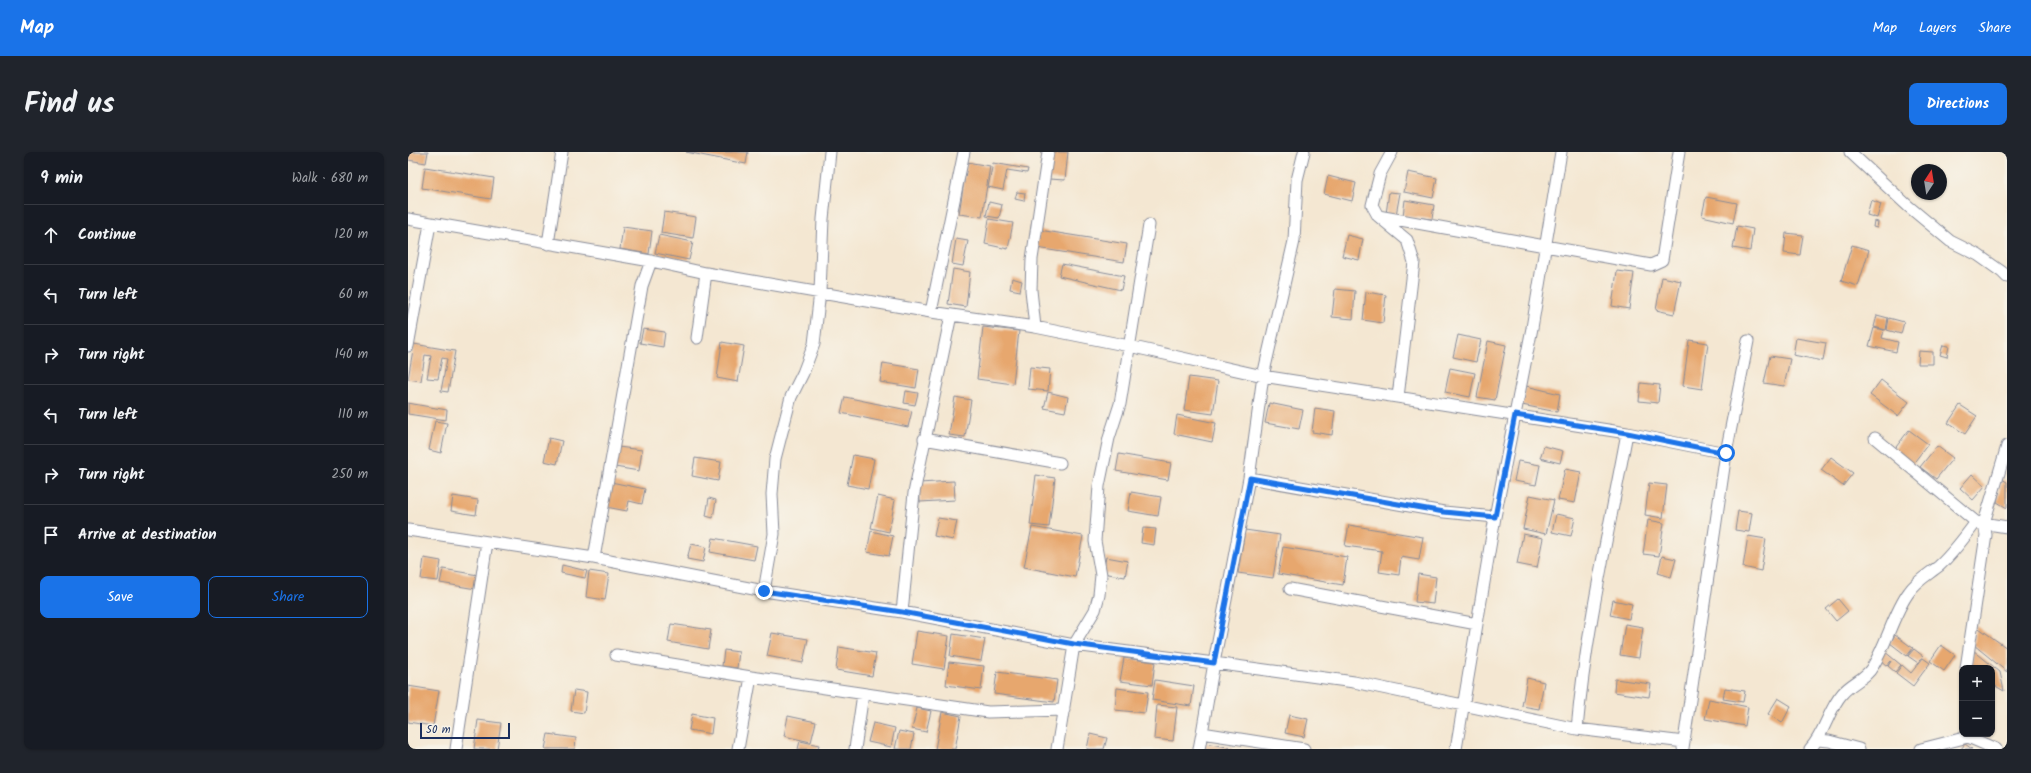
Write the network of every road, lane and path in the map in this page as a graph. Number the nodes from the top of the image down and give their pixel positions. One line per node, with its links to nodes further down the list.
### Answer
1 (562, 152): 14 (street)
2 (830, 152): 19 (street)
3 (964, 152): 20 (street)
4 (1048, 152): 22 (street)
5 (1304, 152): 27 (street)
6 (1392, 152): 10 (street)
7 (1561, 152): 15 (street)
8 (1679, 152): 15 (street)
9 (1850, 152): 18 (street)
10 (1378, 216): 15 (street); 28 (street)
11 (408, 219): 12 (street)
12 (430, 224): 14 (street); 25 (street)
13 (1149, 225): 26 (street)
14 (548, 244): 16 (street)
15 (1546, 246): 29 (street)
16 (651, 261): 17 (street); 42 (street)
17 (706, 273): 19 (street); 23 (street)
18 (2007, 277)
19 (820, 292): 20 (street); 44 (street)
20 (931, 312): 21 (street)
21 (951, 315): 22 (street); 32 (street)
22 (1035, 327): 26 (street)
23 (697, 338)
24 (1748, 340): 34 (street)
25 (408, 346)
26 (1129, 346): 27 (street); 47 (street)
27 (1263, 376): 28 (street); 36 (street)
28 (1398, 397): 29 (street)
29 (1515, 415): 30 (street); 37 (street)
30 (1627, 433): 34 (street); 55 (street)
31 (1875, 438): 38 (street)
32 (924, 439): 35 (street); 45 (street)
33 (2007, 446): 38 (street)
34 (1726, 453): 60 (street)
35 (1060, 463)
36 (1250, 478): 37 (street); 49 (street)
37 (1495, 517): 46 (street)
38 (1980, 522): 39 (street); 50 (street); 59 (street)
39 (2007, 527)
40 (408, 530): 41 (street)
41 (487, 542): 42 (street); 61 (street)
42 (594, 558): 44 (street)
43 (1290, 589): 46 (street)
44 (764, 591): 45 (street)
45 (902, 612): 47 (street)
46 (1477, 624): 53 (street)
47 (1074, 644): 49 (street); 54 (street)
48 (616, 655): 51 (street)
49 (1214, 663): 53 (street); 56 (street)
50 (1966, 665)
51 (751, 677): 52 (street); 62 (street)
52 (863, 694): 54 (street); 63 (street)
53 (1463, 705): 55 (street); 67 (street)
54 (1064, 710): 64 (street)
55 (1577, 729): 60 (street)
56 (1202, 733): 65 (street); 66 (street)
57 (1961, 737): 70 (street)
58 (1972, 737): 71 (street)
59 (1818, 740): 68 (street); 69 (street)
60 (1684, 746)
61 (456, 749)
62 (738, 749)
63 (855, 749)
64 (1057, 749)
65 (1200, 749)
66 (1304, 749)
67 (1456, 749)
68 (1810, 749)
69 (1859, 749)
70 (1921, 749)
71 (1996, 749)

